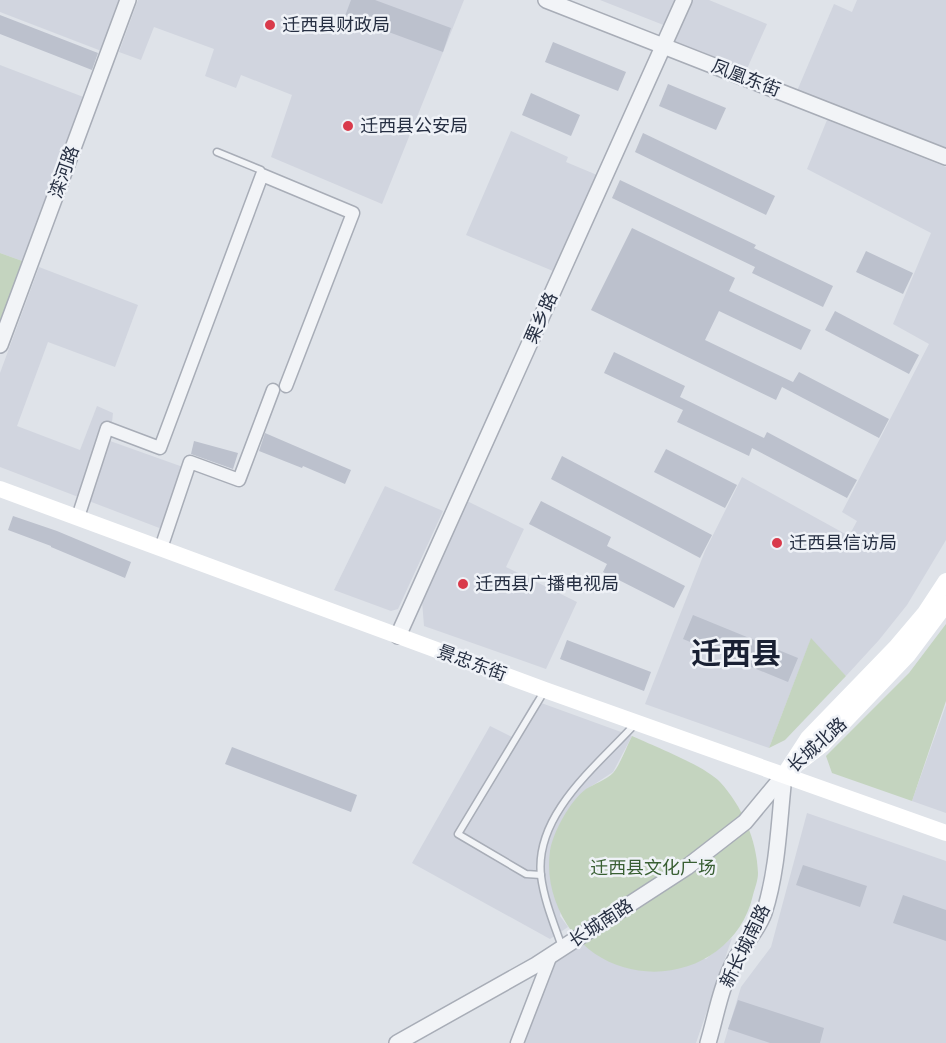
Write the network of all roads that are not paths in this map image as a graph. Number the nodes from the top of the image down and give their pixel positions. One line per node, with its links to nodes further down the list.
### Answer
1 (129, 0): 8 (street, 滦河路)
2 (546, 0): 4 (street, 凤凰东街)
3 (684, 0): 4 (street, 栗乡路)
4 (664, 46): 6 (street, 凤凰东街); 16 (street, 栗乡路)
5 (217, 152): 7 (lane)
6 (946, 157)
7 (262, 175): 9 (street); 12 (street)
8 (0, 345)
9 (286, 386)
10 (273, 390): 13 (street)
11 (0, 489): 12 (main road, 景忠东街)
12 (78, 517): 13 (main road, 景忠东街)
13 (161, 548): 16 (main road, 景忠东街)
14 (946, 581): 19 (main road, 长城北路)
15 (946, 604): 19 (main road, 长城北路)
16 (398, 636): 17 (main road, 景忠东街)
17 (545, 690): 18 (main road, 景忠东街); 21 (lane)
18 (636, 723): 19 (main road, 景忠东街); 21 (lane)
19 (784, 775): 20 (main road, 景忠东街); 22 (street, 长城南路); 25 (street, 新长城南路)
20 (946, 833)
21 (541, 875): 22 (lane)
22 (557, 951): 23 (street, 长城南路); 24 (street)
23 (397, 1043)
24 (517, 1043)
25 (708, 1043)

